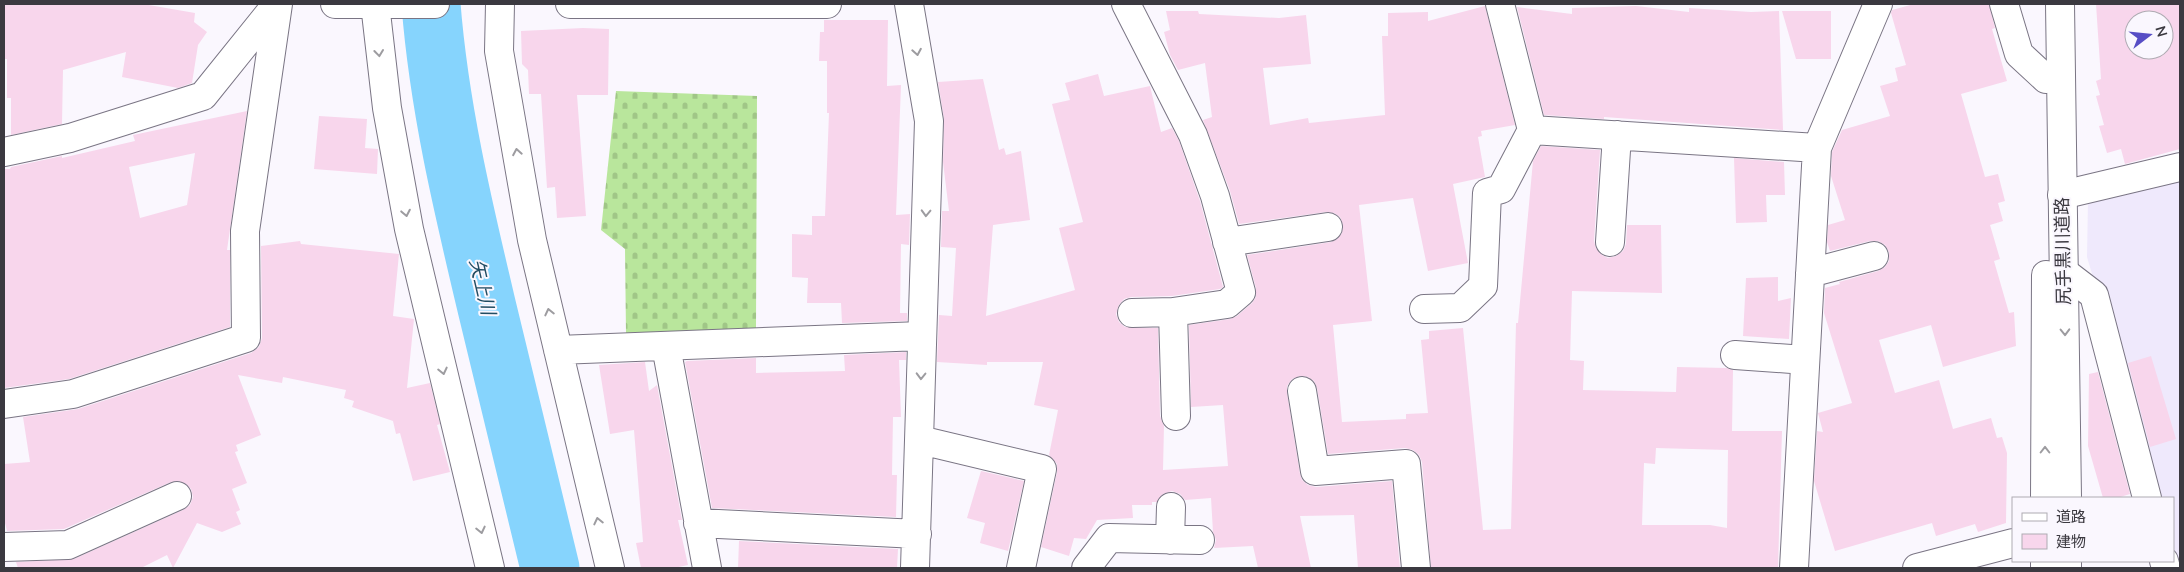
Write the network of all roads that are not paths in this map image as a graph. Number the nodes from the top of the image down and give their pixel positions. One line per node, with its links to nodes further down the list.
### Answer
1 (277, 4): 19 (street); 37 (street)
2 (335, 4): 3 (street)
3 (375, 4): 4 (street); 51 (street, one-way to 51)
4 (435, 4)
5 (500, 4): 33 (street, one-way to 5)
6 (570, 4): 7 (street)
7 (827, 4)
8 (909, 4): 31 (street, one-way to 31)
9 (1126, 4): 23 (street)
10 (1500, 4): 16 (street)
11 (1878, 4): 18 (street)
12 (2004, 4): 15 (street)
13 (2046, 4): 15 (street, 尻手黒川道路)
14 (2060, 4): 21 (street, 尻手黒川道路)
15 (2046, 79): 41 (street, 尻手黒川道路, one-way to 15)
16 (1532, 130): 17 (street); 28 (street)
17 (1617, 135): 18 (street); 24 (street)
18 (1818, 148): 27 (street)
19 (4, 152)
20 (2180, 167): 21 (street)
21 (2062, 196): 26 (street, 尻手黒川道路)
22 (1328, 227): 23 (street)
23 (1227, 242): 30 (street)
24 (1610, 242)
25 (1874, 256): 27 (street)
26 (2064, 272): 42 (street, 尻手黒川道路, one-way to 42); 43 (street)
27 (1810, 274): 35 (street)
28 (1424, 310)
29 (1132, 312): 30 (street)
30 (1173, 312): 38 (street)
31 (922, 336): 32 (street); 39 (street, one-way to 39)
32 (666, 346): 33 (street); 45 (street)
33 (558, 350): 52 (street, one-way to 33)
34 (1736, 355): 35 (street)
35 (1805, 360): 58 (street)
36 (1302, 391): 57 (street)
37 (4, 404)
38 (1176, 416)
39 (920, 440): 46 (street); 55 (street)
40 (177, 496): 50 (street)
41 (2045, 497)
42 (2067, 497)
43 (2147, 497)
44 (1171, 507): 47 (street)
45 (698, 523): 46 (street); 53 (street)
46 (917, 534): 54 (street)
47 (1170, 540): 48 (street); 56 (street)
48 (1200, 540)
49 (2012, 543): 59 (street)
50 (4, 547)
51 (490, 568)
52 (610, 568)
53 (707, 568)
54 (915, 568)
55 (1021, 568)
56 (1086, 568)
57 (1416, 568)
58 (1794, 568)
59 (1917, 568)

